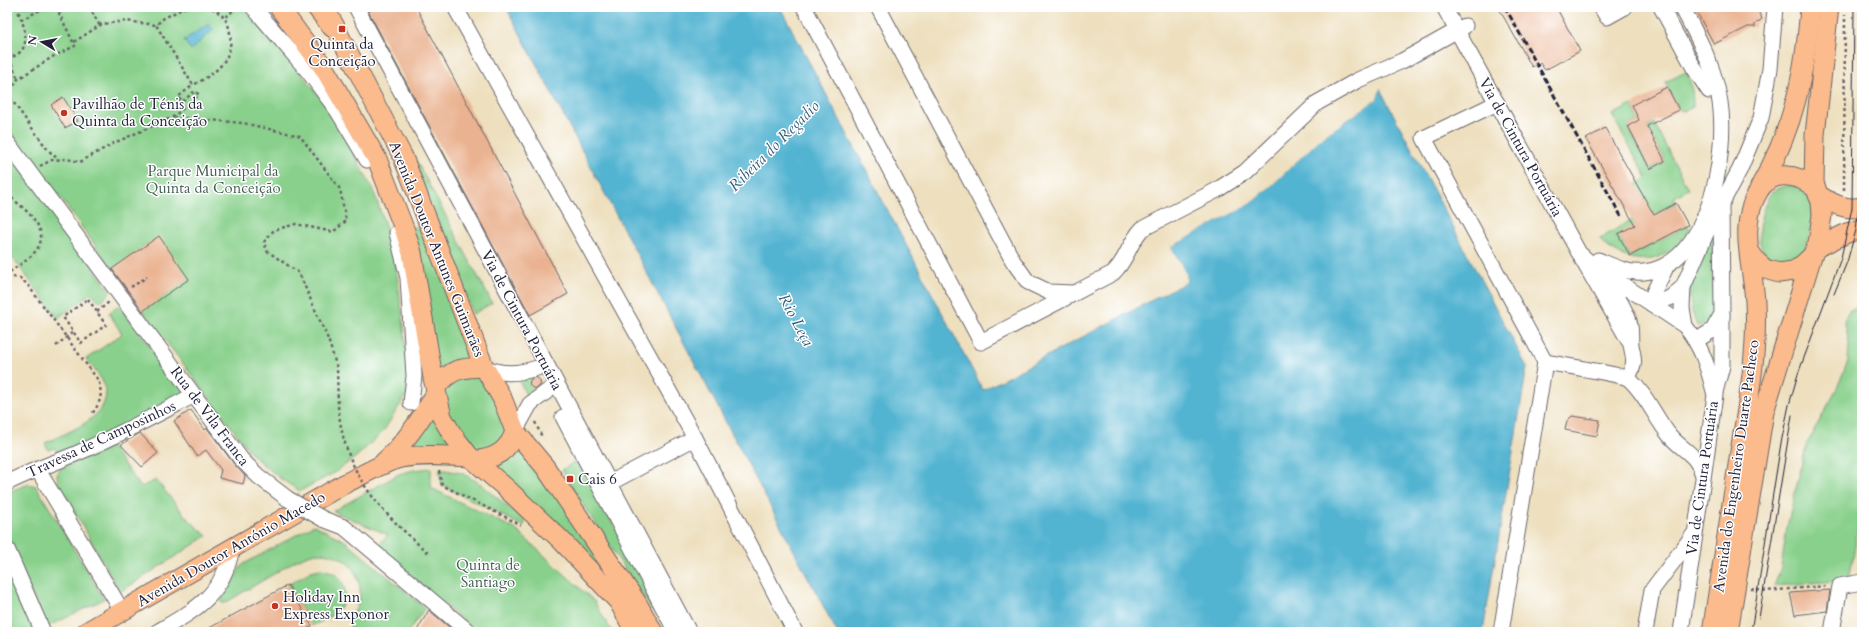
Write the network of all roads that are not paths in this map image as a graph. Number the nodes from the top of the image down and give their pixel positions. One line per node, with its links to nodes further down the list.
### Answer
1 (253, 7): 48 (street)
2 (279, 7): 44 (main road, Avenida Doutor Antunes Guimarães)
3 (318, 7): 18 (highway)
4 (347, 7): 42 (street, Via de Cintura Portuária)
5 (356, 7): 58 (street, Via de Cintura Portuária)
6 (455, 7): 50 (street)
7 (804, 7): 34 (street)
8 (878, 7): 34 (street)
9 (1444, 7): 19 (street, Via de Cintura Portuária)
10 (1454, 7): 19 (street, Via de Cintura Portuária)
11 (1601, 7): 12 (street)
12 (1625, 7)
13 (1661, 7): 20 (street)
14 (1682, 7): 31 (street)
15 (1775, 7): 25 (street)
16 (1810, 7): 23 (main road)
17 (1829, 7): 24 (main road)
18 (329, 16): 41 (main road, Avenida Doutor Antunes Guimarães)
19 (1461, 28): 21 (street, Via de Cintura Portuária); 32 (street, Via de Cintura Portuária); 34 (street)
20 (1709, 91)
21 (1498, 103): 30 (street, Via de Cintura Portuária); 40 (street)
22 (7, 142): 46 (street, Rua de Vila Franca)
23 (1758, 190): 24 (main road); 28 (main road)
24 (1816, 191): 26 (main road); 29 (main road)
25 (1721, 204): 33 (street); 36 (street)
26 (1853, 207)
27 (1862, 230): 29 (main road)
28 (1750, 252): 29 (main road); 76 (main road, Avenida do Engenheiro Duarte Pacheco)
29 (1814, 252): 77 (main road, Avenida do Engenheiro Duarte Pacheco)
30 (1578, 253): 32 (street, Via de Cintura Portuária); 39 (street)
31 (1667, 265): 32 (street); 35 (street)
32 (1602, 268): 35 (street, Via de Cintura Portuária); 39 (street)
33 (1684, 287): 35 (street); 37 (street)
34 (1074, 293)
35 (1652, 304): 37 (street, Via de Cintura Portuária)
36 (1722, 314): 38 (street); 47 (street)
37 (1685, 326): 38 (street, Via de Cintura Portuária)
38 (1697, 340): 47 (street, Via de Cintura Portuária)
39 (1631, 345): 43 (street)
40 (1545, 362): 43 (street); 73 (street)
41 (484, 367): 42 (street); 44 (main road, Avenida Doutor Antunes Guimarães); 49 (main road, Avenida Doutor Antunes Guimarães)
42 (537, 368): 45 (street, Via de Cintura Portuária)
43 (1628, 377): 52 (street)
44 (436, 390): 53 (main road, Avenida Doutor Antunes Guimarães); 54 (main road, Avenida Doutor António Macedo)
45 (549, 390): 49 (street); 58 (street, Via de Cintura Portuária)
46 (194, 395): 55 (street, Travessa de Camposinhos); 67 (street, Rua de Vila Franca, bridge)
47 (1715, 395): 51 (street, Via de Cintura Portuária)
48 (411, 403)
49 (515, 431): 53 (main road); 69 (main road, Avenida Doutor Antunes Guimarães)
50 (695, 438): 58 (street); 72 (street)
51 (1708, 441): 52 (street); 56 (street, Via de Cintura Portuária)
52 (1684, 449): 56 (street)
53 (472, 459): 54 (main road, Avenida Doutor António Macedo); 68 (main road, Avenida Doutor Antunes Guimarães)
54 (377, 468): 60 (main road, Avenida Doutor António Macedo)
55 (38, 470): 57 (street, Travessa de Camposinhos); 63 (street)
56 (1703, 475): 59 (street, Via de Cintura Portuária)
57 (7, 483)
58 (605, 485): 70 (street, Via de Cintura Portuária); 71 (street, Via de Cintura Portuária)
59 (1695, 533): 74 (street); 75 (street, Via de Cintura Portuária)
60 (232, 548): 63 (main road, Avenida Doutor António Macedo); 66 (street)
61 (7, 549): 64 (street)
62 (1862, 582): 78 (street)
63 (122, 611): 65 (main road, Avenida Doutor António Macedo)
64 (43, 632)
65 (86, 632)
66 (156, 632)
67 (469, 632)
68 (635, 632)
69 (653, 632)
70 (676, 632)
71 (689, 632)
72 (795, 632)
73 (1501, 632)
74 (1645, 632)
75 (1681, 632)
76 (1712, 632)
77 (1728, 632)
78 (1832, 632)

